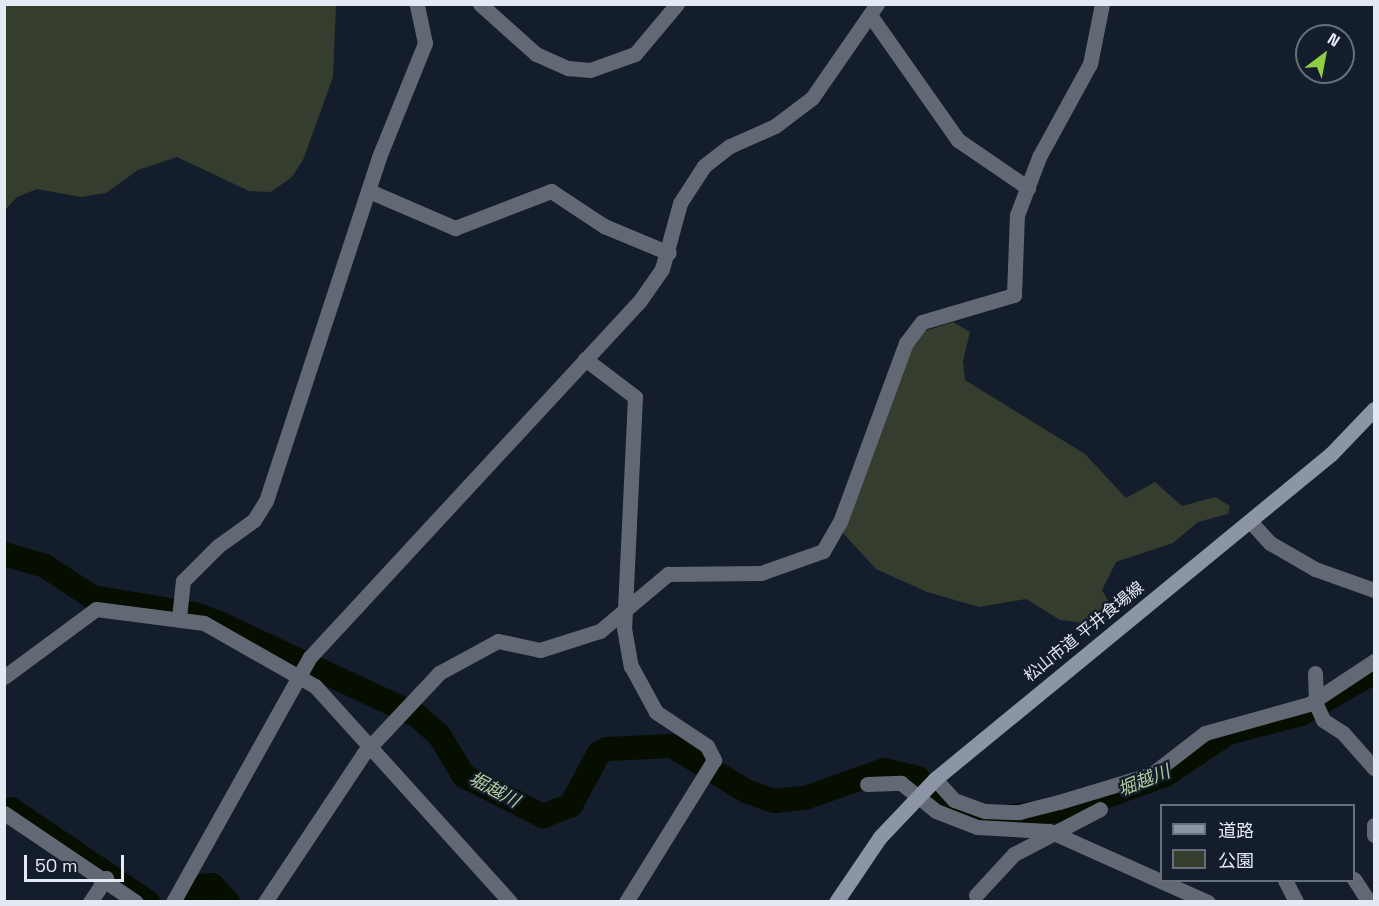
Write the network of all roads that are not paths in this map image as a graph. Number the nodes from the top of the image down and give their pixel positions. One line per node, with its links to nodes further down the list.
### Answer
1 (417, 4): 7 (street)
2 (480, 4): 3 (street)
3 (677, 4)
4 (1102, 4): 6 (street)
5 (874, 10): 6 (street); 8 (street)
6 (1028, 188): 13 (street)
7 (369, 191): 8 (street); 14 (street)
8 (669, 253): 9 (street)
9 (585, 359): 13 (street); 16 (street)
10 (1374, 409): 11 (street, 松山市道 平井食場線)
11 (1250, 521): 12 (street); 22 (street, 松山市道 平井食場線)
12 (1374, 590)
13 (627, 609): 20 (street); 42 (street)
14 (179, 613): 16 (street); 18 (street)
15 (1374, 661): 19 (street)
16 (304, 666): 20 (street); 39 (street)
17 (1315, 673): 19 (street)
18 (4, 677)
19 (1317, 706): 21 (street); 26 (street)
20 (371, 747): 40 (street); 41 (street)
21 (1374, 768)
22 (935, 779): 24 (street, 松山市道 平井食場線); 26 (street)
23 (867, 784): 24 (street)
24 (917, 796): 29 (street); 43 (street, 松山市道 平井食場線)
25 (1100, 809): 26 (street)
26 (1062, 812): 29 (street)
27 (4, 813): 31 (street)
28 (1374, 825): 30 (street)
29 (1049, 831): 32 (street); 36 (street)
30 (1374, 836)
31 (106, 878): 37 (street); 38 (street)
32 (1160, 881)
33 (1163, 882): 44 (street)
34 (1286, 882): 45 (street)
35 (1355, 882): 46 (street)
36 (976, 895)
37 (90, 902)
38 (136, 902)
39 (173, 902)
40 (265, 902)
41 (510, 902)
42 (626, 902)
43 (836, 902)
44 (1208, 902)
45 (1296, 902)
46 (1369, 902)

